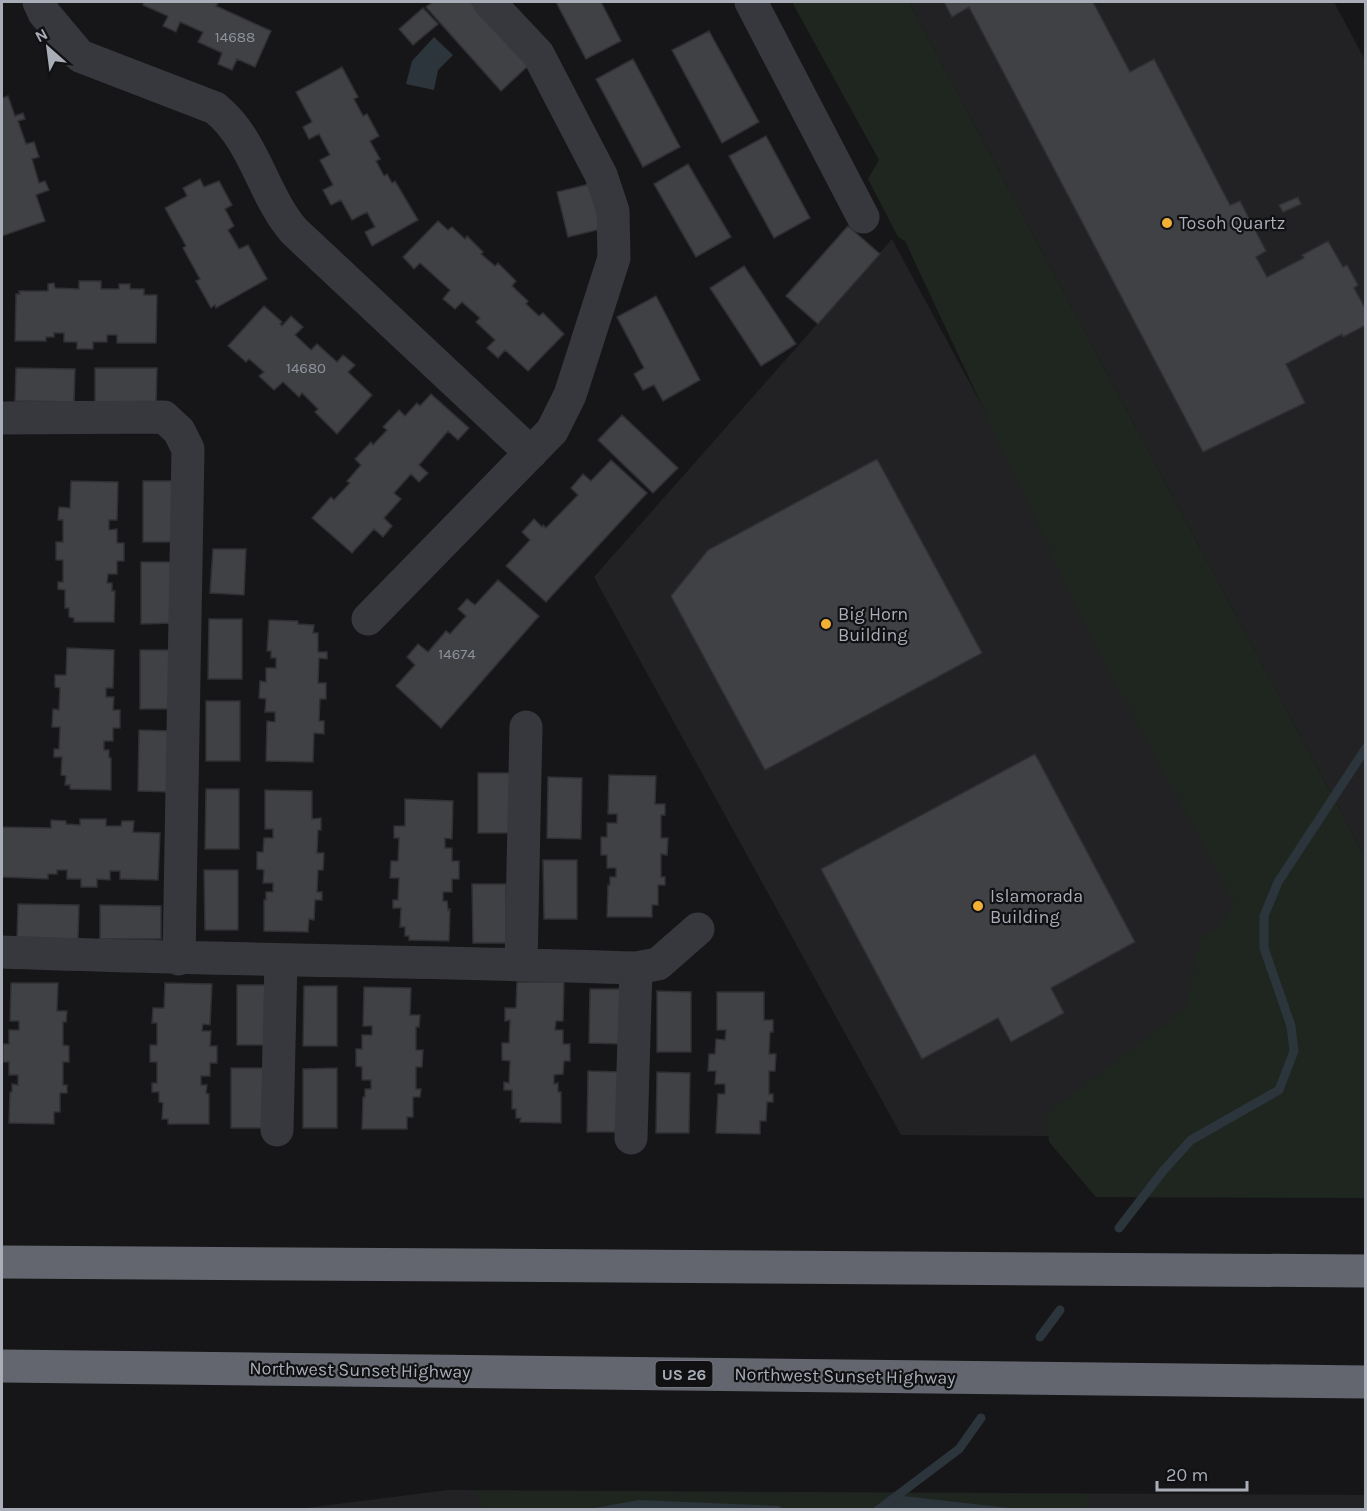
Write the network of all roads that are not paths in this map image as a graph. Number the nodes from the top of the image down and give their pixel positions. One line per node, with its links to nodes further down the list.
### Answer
1 (39, 2): 6 (lane)
2 (489, 2): 6 (lane)
3 (751, 2): 4 (lane)
4 (862, 217)
5 (2, 418): 11 (lane)
6 (531, 453): 7 (lane)
7 (368, 619)
8 (526, 727): 13 (lane)
9 (698, 929): 14 (lane)
10 (2, 952): 11 (lane)
11 (179, 959): 12 (lane)
12 (281, 960): 13 (lane); 15 (lane)
13 (521, 964): 14 (lane)
14 (636, 968): 16 (lane)
15 (277, 1130)
16 (631, 1138)
17 (2, 1262): 18 (highway)
18 (1365, 1271)
19 (2, 1366): 20 (highway, Northwest Sunset Highway / US 26)
20 (1365, 1382)

